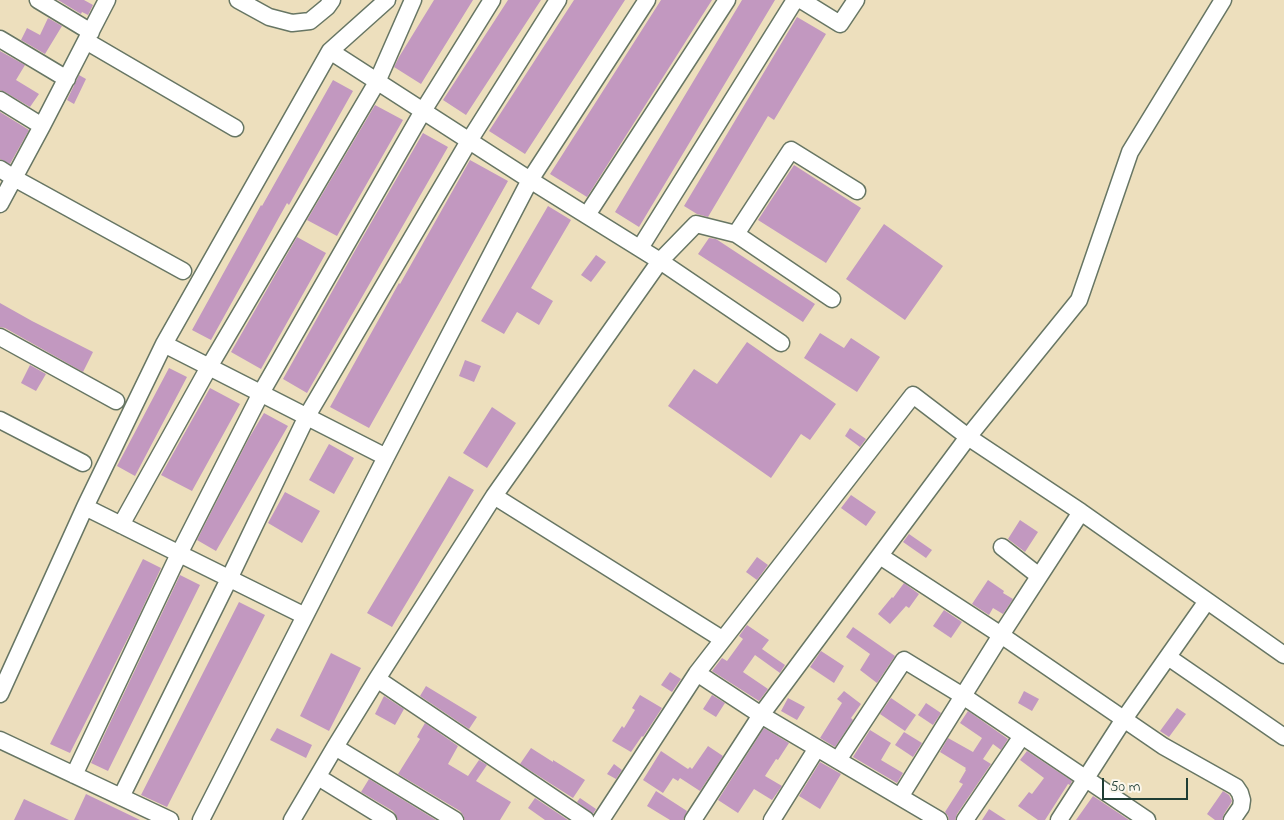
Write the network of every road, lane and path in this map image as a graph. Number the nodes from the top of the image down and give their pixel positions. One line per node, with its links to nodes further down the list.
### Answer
1 (38, 0): 15 (street)
2 (107, 0): 15 (street)
3 (238, 0): 4 (street)
4 (332, 0)
5 (387, 0): 17 (street)
6 (413, 0): 19 (street)
7 (492, 0): 21 (street)
8 (558, 0): 24 (street)
9 (647, 0): 27 (street)
10 (727, 0): 30 (street)
11 (795, 0): 32 (street)
12 (801, 0): 13 (street)
13 (856, 0)
14 (1224, 0): 44 (street)
15 (89, 36): 18 (street); 23 (street)
16 (0, 39): 18 (street)
17 (330, 51): 19 (street); 38 (street)
18 (67, 79): 22 (street)
19 (377, 82): 21 (street); 39 (street)
20 (0, 100): 22 (street)
21 (423, 111): 24 (street); 40 (street)
22 (42, 126): 26 (street)
23 (235, 128)
24 (469, 141): 27 (street); 42 (street)
25 (0, 169): 26 (street)
26 (14, 178): 29 (street); 34 (street)
27 (530, 180): 30 (street); 45 (street)
28 (857, 192): 31 (street)
29 (0, 204)
30 (587, 216): 32 (street)
31 (736, 234): 33 (street); 35 (street)
32 (640, 248): 33 (street)
33 (660, 261): 37 (street); 47 (street)
34 (183, 271)
35 (832, 299)
36 (0, 337): 41 (street)
37 (781, 343)
38 (164, 344): 39 (street); 48 (street)
39 (209, 367): 40 (street); 50 (street)
40 (262, 393): 42 (street); 52 (street)
41 (116, 401)
42 (307, 416): 45 (street); 55 (street)
43 (0, 420): 46 (street)
44 (968, 437): 49 (street); 53 (street); 59 (street)
45 (386, 457): 57 (street)
46 (82, 463)
47 (494, 496): 59 (street); 63 (street)
48 (85, 507): 50 (street); 64 (street)
49 (1081, 512): 54 (street); 56 (street)
50 (121, 525): 52 (street)
51 (1002, 547): 54 (street)
52 (179, 554): 55 (street); 74 (street)
53 (880, 556): 58 (street); 66 (street)
54 (1039, 576): 58 (street)
55 (229, 578): 57 (street); 77 (street)
56 (1207, 601): 60 (street); 61 (street)
57 (305, 616): 80 (street)
58 (1001, 635): 65 (street); 67 (street)
59 (722, 639): 62 (street)
60 (1284, 655)
61 (1168, 657): 67 (street); 69 (street)
62 (697, 673): 66 (street); 85 (street)
63 (377, 680): 71 (street); 84 (street)
64 (0, 694)
65 (963, 696): 68 (street); 73 (street); 78 (street)
66 (761, 715): 72 (street); 86 (street)
67 (1124, 719): 76 (street); 92 (street)
68 (1022, 736): 76 (street); 89 (street)
69 (1284, 736)
70 (0, 740): 74 (street)
71 (335, 746): 75 (street); 83 (street)
72 (817, 748): 73 (street); 87 (street)
73 (838, 760): 78 (street)
74 (74, 775): 77 (street)
75 (318, 777): 81 (street); 82 (street)
76 (1086, 779): 90 (street); 91 (street)
77 (121, 797): 79 (street)
78 (900, 797): 88 (street)
79 (170, 820)
80 (201, 820)
81 (292, 820)
82 (388, 820)
83 (455, 820)
84 (586, 820)
85 (602, 820)
86 (693, 820)
87 (772, 820)
88 (939, 820)
89 (965, 820)
90 (1058, 820)
91 (1147, 820)
92 (1232, 820)

